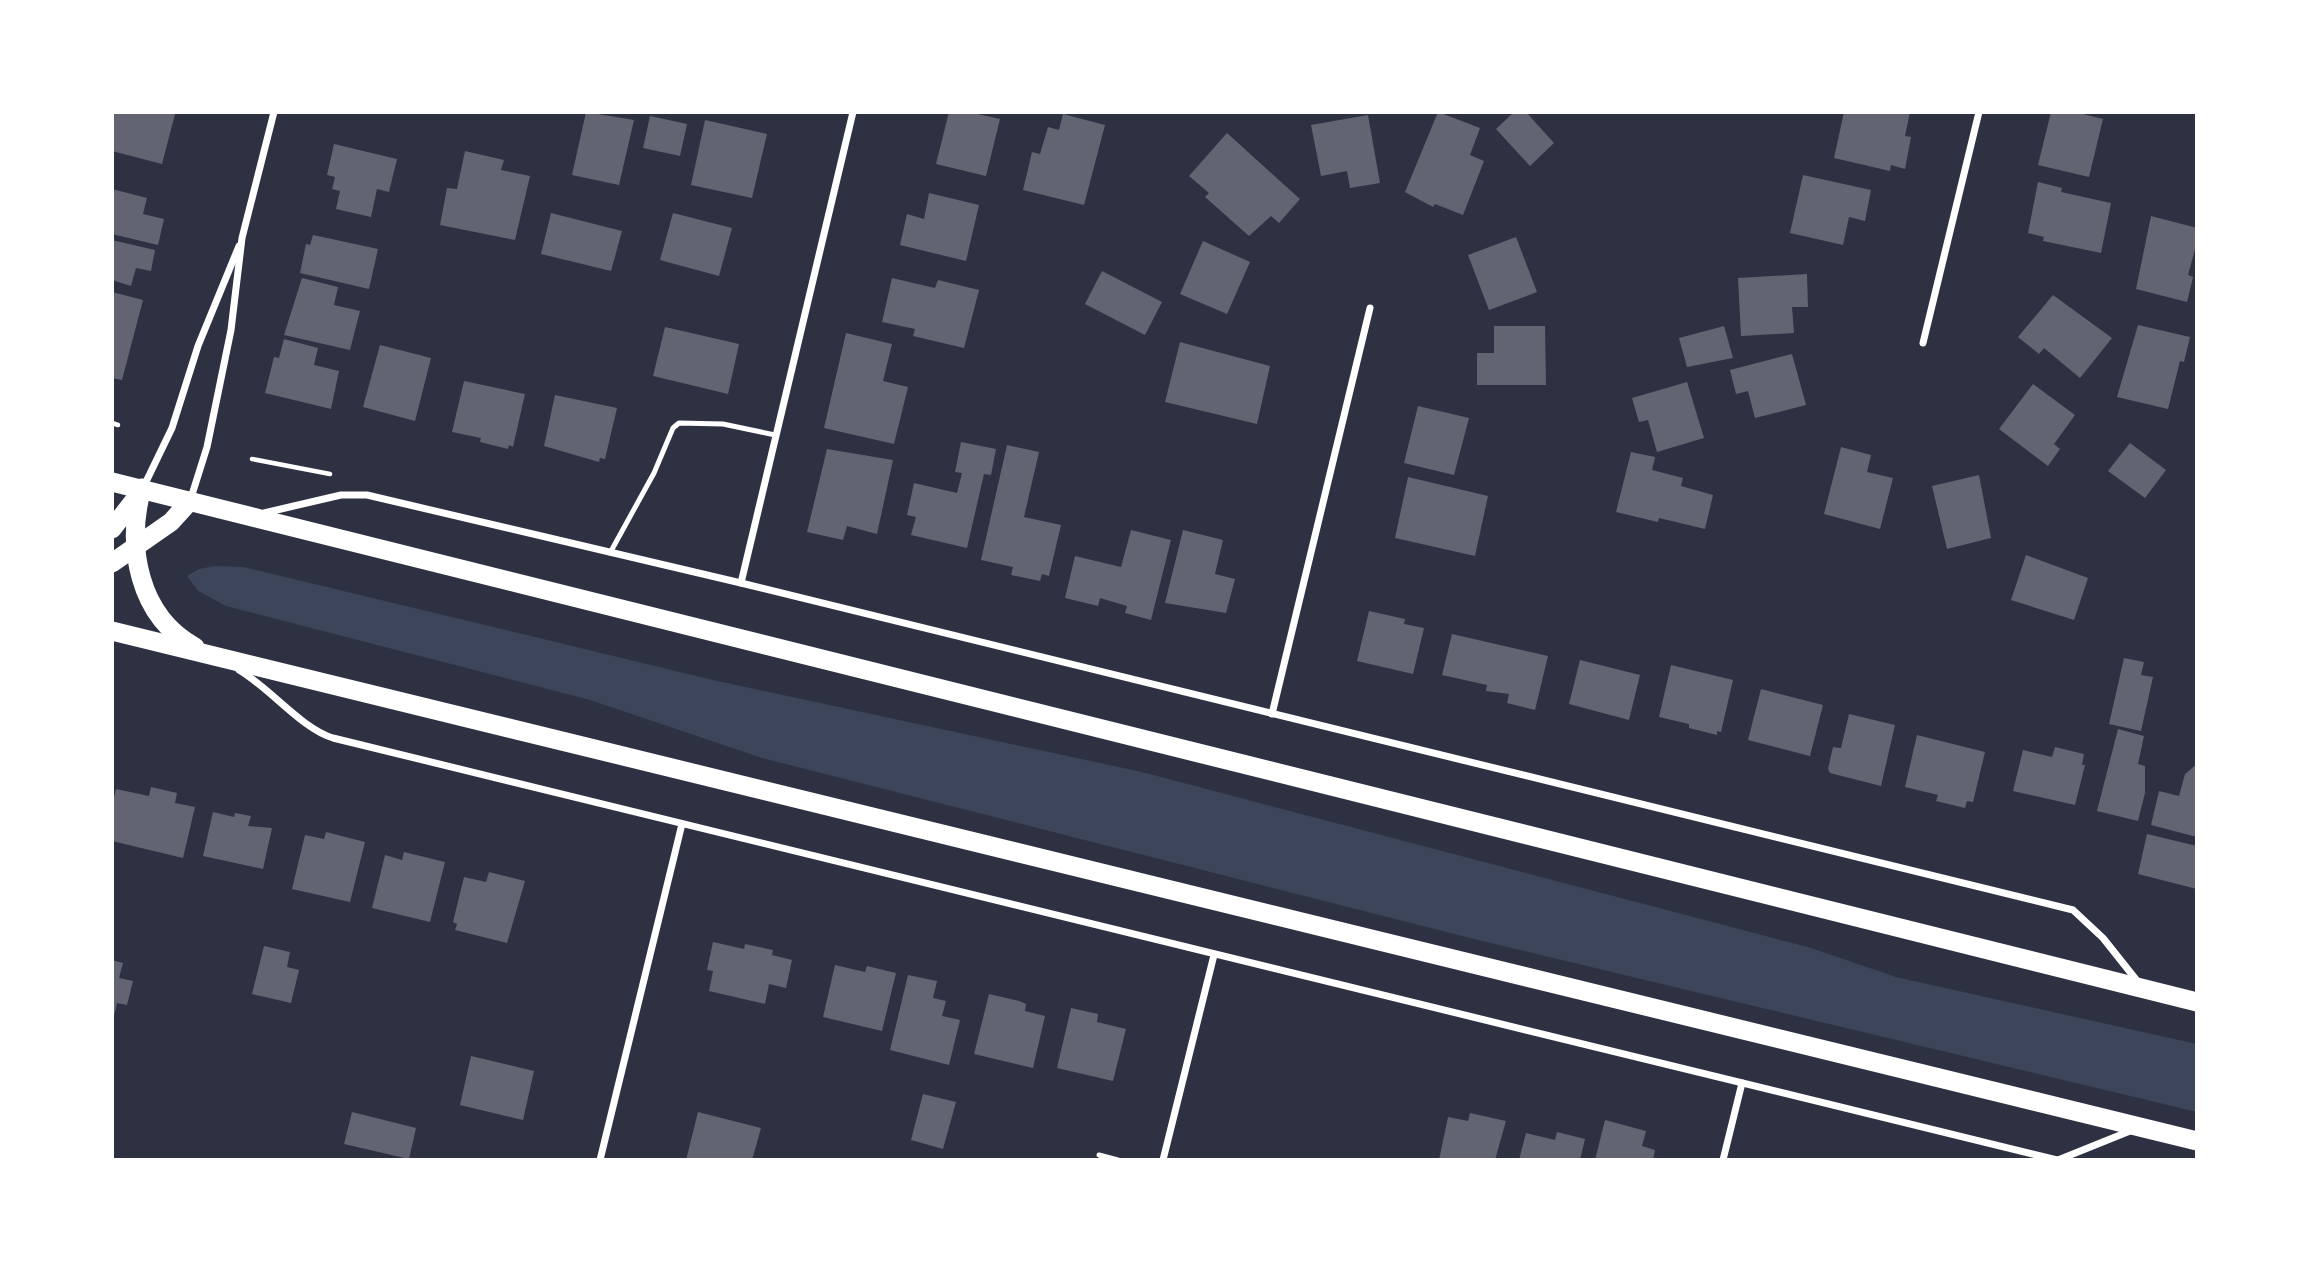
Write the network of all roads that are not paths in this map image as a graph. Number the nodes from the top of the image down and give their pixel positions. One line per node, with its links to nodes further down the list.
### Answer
1 (274, 112): 4 (street)
2 (853, 112): 7 (street)
3 (1979, 112): 6 (street)
4 (242, 238): 9 (street); 10 (street)
5 (1370, 308): 19 (street)
6 (1923, 343)
7 (775, 435): 14 (lane); 16 (street)
8 (112, 482): 9 (highway)
9 (142, 488): 10 (highway); 12 (highway); 13 (highway)
10 (190, 501): 11 (highway); 13 (highway)
11 (246, 517): 14 (street); 22 (highway)
12 (112, 529)
13 (135, 547): 15 (highway); 18 (highway)
14 (610, 553): 16 (street)
15 (112, 563)
16 (741, 583): 19 (street)
17 (112, 631): 18 (highway)
18 (213, 655): 20 (street); 25 (highway)
19 (1272, 714): 22 (street)
20 (682, 824): 21 (street); 28 (street)
21 (1214, 955): 24 (street); 30 (street)
22 (2142, 988): 23 (highway)
23 (2197, 1002)
24 (1742, 1083): 31 (street); 32 (street)
25 (2140, 1126): 26 (highway); 32 (street)
26 (2197, 1141)
27 (1099, 1156): 29 (lane)
28 (600, 1160)
29 (1118, 1160)
30 (1163, 1160)
31 (1723, 1160)
32 (2058, 1160)

